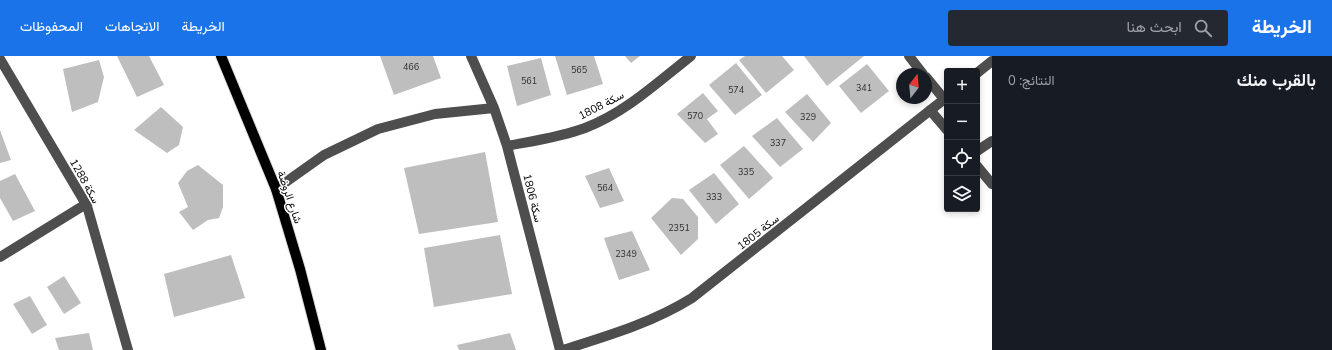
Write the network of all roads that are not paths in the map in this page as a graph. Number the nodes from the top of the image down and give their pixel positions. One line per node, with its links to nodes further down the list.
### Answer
1 (221, 56): 20 (main road, شارع الروضة)
2 (471, 56): 12 (street, سكة 1806)
3 (691, 56): 16 (street, سكة 1808)
4 (909, 56): 7 (street)
5 (0, 60): 21 (street, سكة 1288)
6 (992, 61): 8 (street)
7 (918, 68)
8 (980, 71)
9 (932, 84): 10 (street)
10 (944, 97)
11 (944, 99): 13 (street, سكة 1805)
12 (494, 108): 16 (street, سكة 1806); 20 (street)
13 (930, 110): 14 (street); 26 (street, سكة 1805)
14 (944, 126)
15 (992, 141): 17 (street)
16 (507, 146): 25 (street, سكة 1806)
17 (980, 149)
18 (980, 170): 19 (street)
19 (992, 184)
20 (276, 189): 24 (main road, شارع الروضة)
21 (86, 204): 22 (street); 23 (street, سكة 1288)
22 (0, 257)
23 (128, 350)
24 (321, 350)
25 (560, 350)
26 (563, 350)

